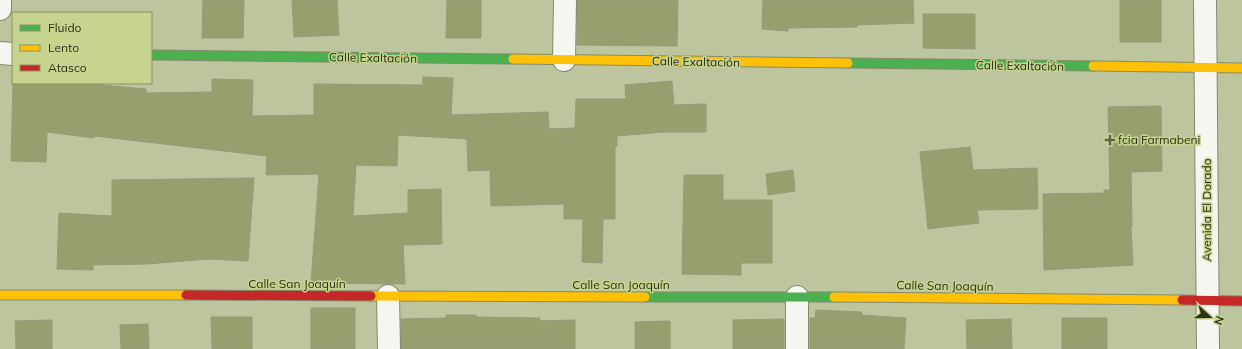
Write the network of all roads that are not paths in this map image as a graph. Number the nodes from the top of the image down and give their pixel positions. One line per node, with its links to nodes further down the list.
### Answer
1 (0, 0): 4 (street)
2 (565, 0): 8 (street)
3 (1206, 0): 9 (street, Avenida El Dorado)
4 (0, 9)
5 (0, 53): 6 (street)
6 (12, 54)
7 (152, 55): 8 (street, Calle Exaltación)
8 (564, 60): 9 (street, Calle Exaltación)
9 (1206, 68): 10 (street, Calle Exaltación); 14 (street, Avenida El Dorado)
10 (1242, 68)
11 (0, 295): 12 (street, Calle San Joaquín)
12 (388, 296): 13 (street, Calle San Joaquín); 16 (street)
13 (797, 297): 14 (street, Calle San Joaquín); 17 (street)
14 (1208, 301): 15 (street, Calle San Joaquín); 18 (street, Avenida El Dorado)
15 (1242, 301)
16 (389, 349)
17 (797, 349)
18 (1208, 349)

